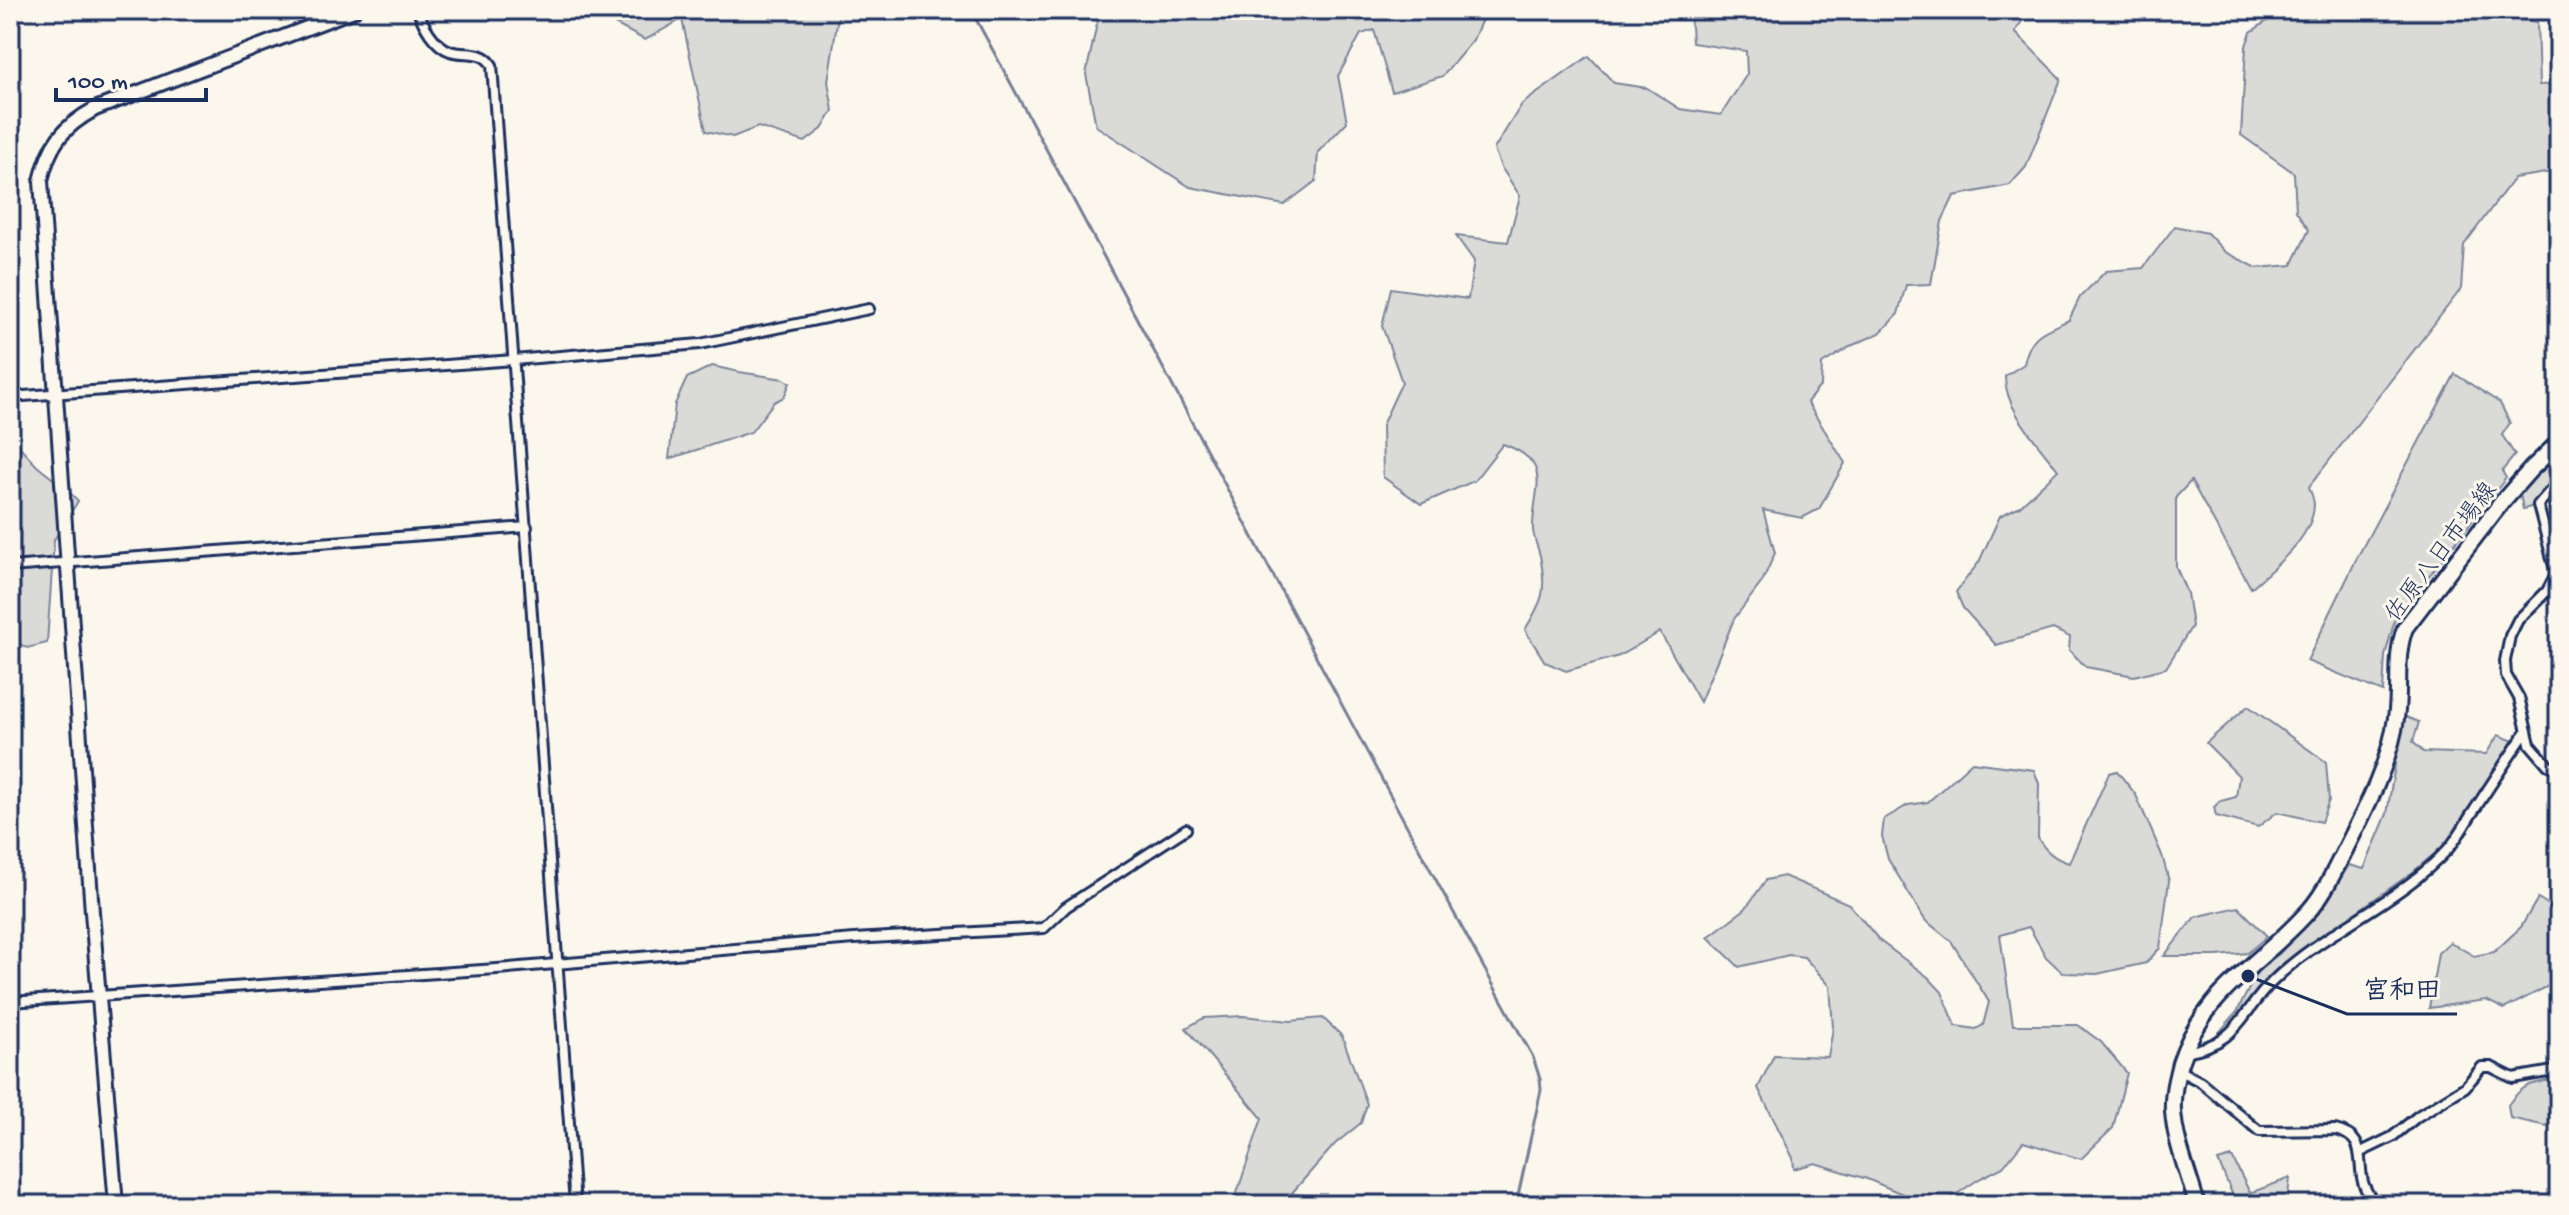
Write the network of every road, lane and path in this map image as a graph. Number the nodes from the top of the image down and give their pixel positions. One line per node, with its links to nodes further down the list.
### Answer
1 (354, 10): 5 (street)
2 (418, 10): 4 (street)
3 (869, 309): 4 (street)
4 (514, 360): 5 (street); 9 (street)
5 (55, 393): 6 (street); 10 (street)
6 (10, 397)
7 (2559, 442): 18 (main road, 佐原八日市場線)
8 (2559, 481): 12 (street)
9 (527, 527): 10 (street); 15 (street)
10 (68, 562): 11 (street); 16 (street)
11 (10, 567)
12 (2526, 732): 13 (street); 18 (street)
13 (2559, 770)
14 (1186, 829): 15 (street)
15 (558, 964): 16 (street); 23 (street)
16 (100, 996): 17 (street); 22 (street)
17 (10, 1002)
18 (2184, 1052): 19 (main road, 佐原八日市場線)
19 (2178, 1070): 21 (street); 24 (main road, 佐原八日市場線)
20 (2559, 1070): 21 (street)
21 (2361, 1152): 25 (street)
22 (116, 1205)
23 (575, 1205)
24 (2197, 1205)
25 (2375, 1205)

